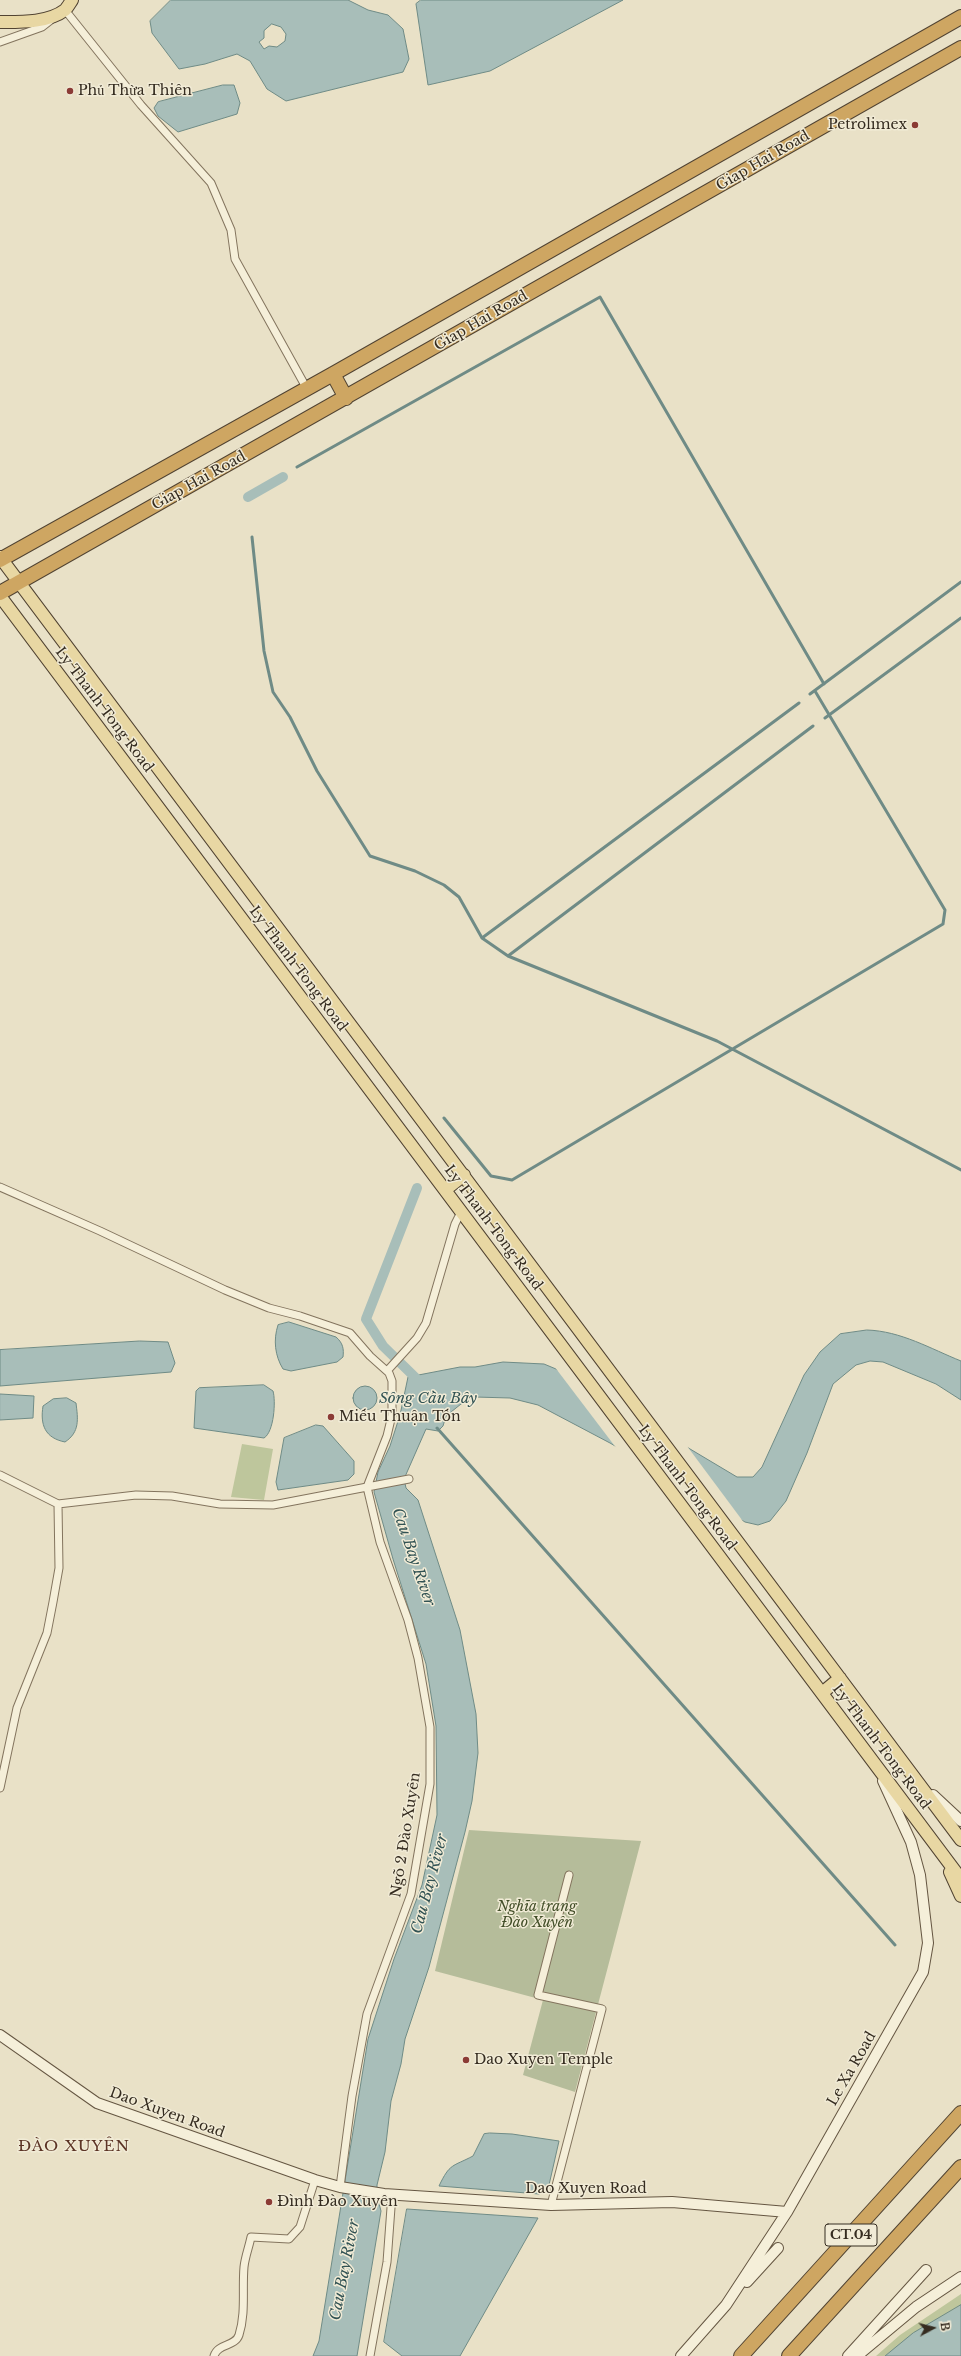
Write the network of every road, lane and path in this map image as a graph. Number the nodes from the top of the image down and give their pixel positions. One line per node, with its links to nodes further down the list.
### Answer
1 (72, 0): 3 (main road)
2 (77, 0): 3 (street)
3 (65, 10): 5 (main road); 6 (street); 9 (street)
4 (961, 17): 8 (highway, Giap Hai Road)
5 (0, 22)
6 (0, 42)
7 (961, 48): 10 (highway, Giap Hai Road)
8 (333, 374): 9 (highway, Giap Hai Road); 10 (highway)
9 (307, 389): 11 (highway, Giap Hai Road)
10 (346, 398): 12 (highway, Giap Hai Road)
11 (1, 558): 12 (main road, Ly Thanh Tong Road)
12 (19, 582): 13 (highway, Giap Hai Road); 14 (main road, Ly Thanh Tong Road)
13 (0, 594): 16 (main road, Ly Thanh Tong Road)
14 (464, 1176): 16 (main road); 23 (main road, Ly Thanh Tong Road)
15 (0, 1188): 18 (street)
16 (445, 1190): 17 (main road, Ly Thanh Tong Road)
17 (461, 1212): 18 (street); 24 (main road, Ly Thanh Tong Road)
18 (387, 1371): 21 (street)
19 (0, 1475): 22 (street)
20 (409, 1479): 21 (street)
21 (370, 1487): 22 (street); 38 (street, Ngõ 2 Đào Xuyên)
22 (58, 1504): 27 (street)
23 (840, 1678): 24 (main road); 26 (main road, Ly Thanh Tong Road)
24 (822, 1693): 25 (main road, Ly Thanh Tong Road)
25 (876, 1766): 30 (main road, Ly Thanh Tong Road); 41 (main road, Le Xa Road)
26 (910, 1772): 28 (main road); 29 (main road, Ly Thanh Tong Road)
27 (0, 1788)
28 (961, 1821)
29 (961, 1840)
30 (946, 1859): 32 (main road, Ly Thanh Tong Road); 33 (main road)
31 (569, 1875): 40 (street)
32 (961, 1879)
33 (961, 1896)
34 (0, 2035): 37 (main road, Dao Xuyen Road)
35 (961, 2113): 49 (highway, CT.04)
36 (961, 2167): 50 (highway, CT.04)
37 (314, 2180): 38 (main road, Dao Xuyen Road); 46 (street)
38 (340, 2187): 39 (main road, Dao Xuyen Road)
39 (388, 2194): 40 (main road, Dao Xuyen Road); 47 (street)
40 (551, 2205): 41 (main road, Dao Xuyen Road)
41 (787, 2212): 45 (main road, Le Xa Road)
42 (778, 2248): 45 (main road)
43 (926, 2270): 51 (main road)
44 (961, 2277): 52 (main road)
45 (726, 2305): 48 (main road, Le Xa Road)
46 (214, 2356)
47 (370, 2356)
48 (681, 2356)
49 (741, 2356)
50 (789, 2356)
51 (848, 2356)
52 (857, 2356)

